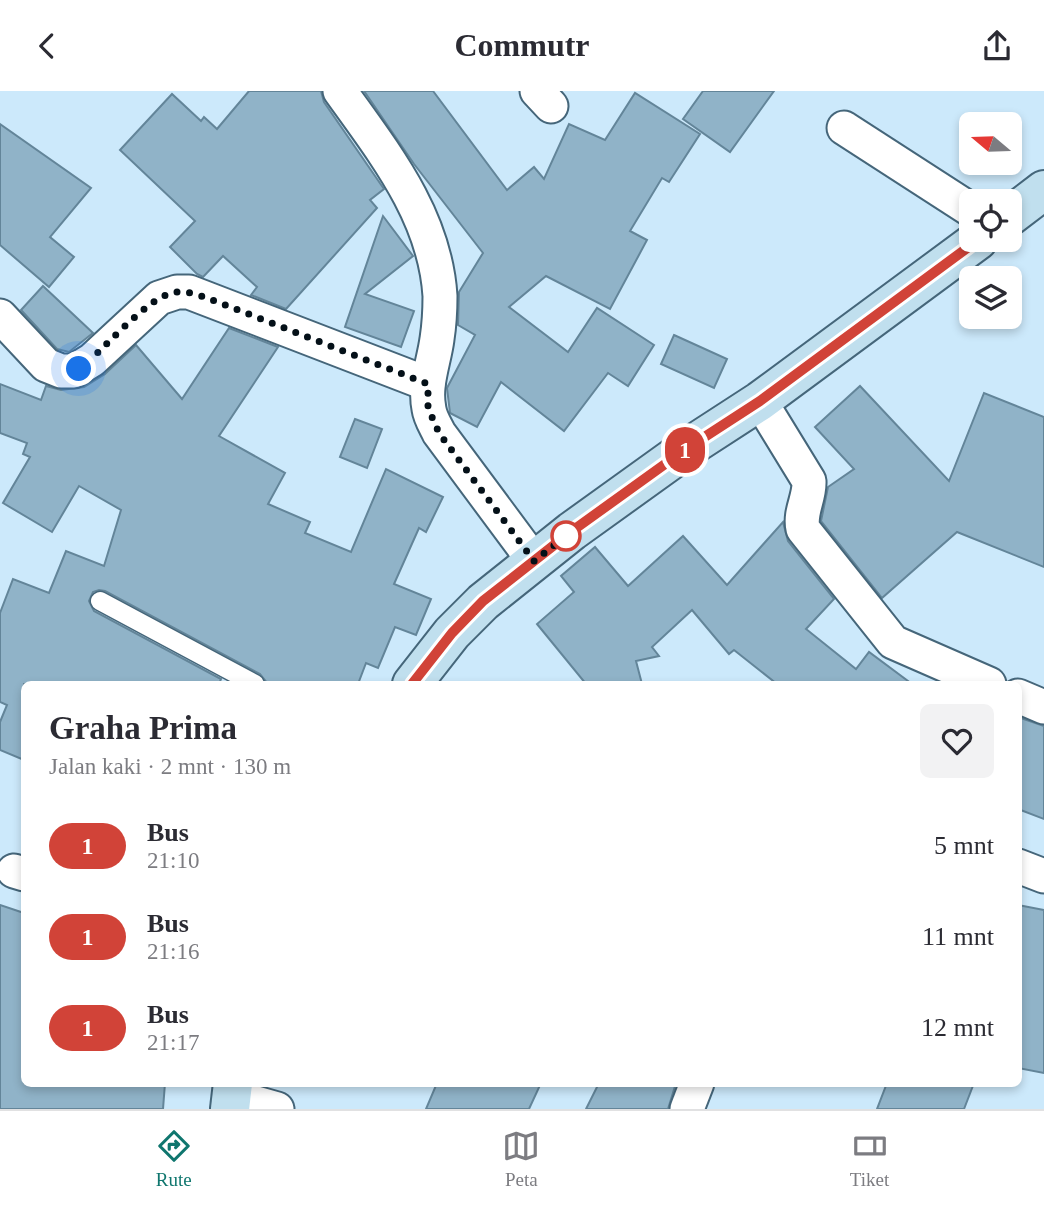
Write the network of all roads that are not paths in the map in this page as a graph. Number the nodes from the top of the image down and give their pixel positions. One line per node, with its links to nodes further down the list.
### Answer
1 (340, 91): 8 (street)
2 (844, 128): 4 (street)
3 (1044, 190): 5 (main road)
4 (959, 202)
5 (1022, 207)
6 (962, 252): 9 (main road)
7 (0, 316): 8 (street)
8 (428, 384): 10 (street)
9 (760, 401): 10 (main road); 14 (street)
10 (534, 561): 13 (main road)
11 (100, 601): 12 (lane)
12 (249, 681)
13 (414, 681)
14 (982, 681)
15 (1022, 699): 16 (street)
16 (1044, 707)
17 (1022, 868): 18 (street)
18 (1044, 876)
19 (695, 1087): 22 (street)
20 (231, 1096): 21 (street)
21 (276, 1109)
22 (687, 1109)

